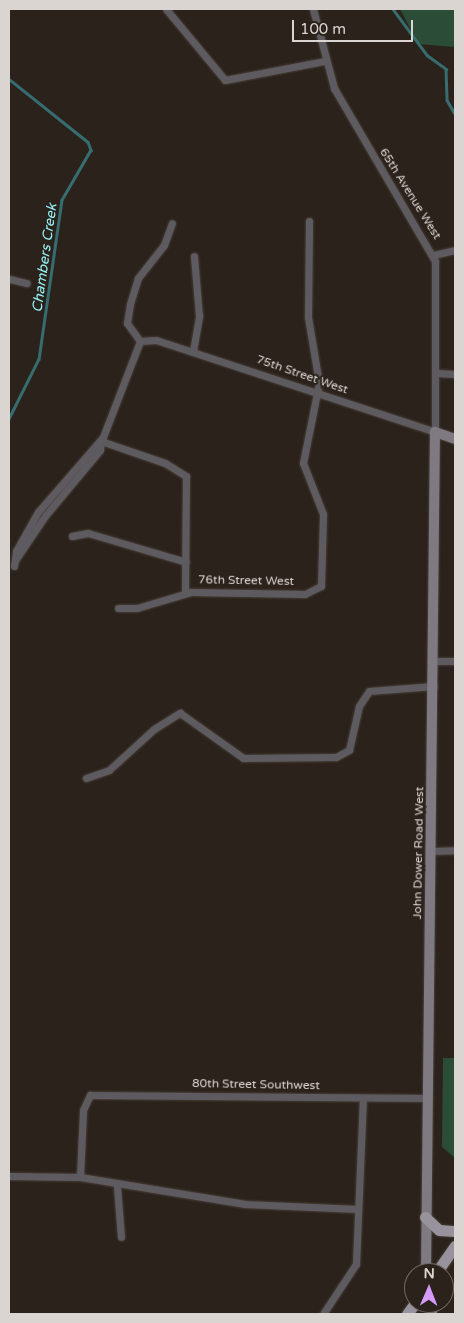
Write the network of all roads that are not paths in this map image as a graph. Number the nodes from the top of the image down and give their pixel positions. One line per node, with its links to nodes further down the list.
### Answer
1 (166, 9): 3 (street)
2 (313, 9): 3 (street, 65th Avenue West)
3 (326, 61): 7 (street, 65th Avenue West)
4 (309, 221): 15 (street)
5 (172, 223): 11 (street)
6 (455, 250): 7 (street)
7 (434, 255): 13 (street, 65th Avenue West)
8 (194, 256): 12 (street)
9 (9, 279): 10 (street)
10 (27, 283)
11 (140, 341): 12 (street, 75th Street West); 18 (street)
12 (193, 351): 15 (street, 75th Street West)
13 (437, 373): 14 (street); 16 (street, 65th Avenue West)
14 (455, 374)
15 (318, 393): 16 (street, 75th Street West); 22 (street, 76th Street West)
16 (435, 432): 17 (street, 75th Street West); 24 (street, John Dower Road West)
17 (455, 440)
18 (101, 441): 20 (street); 21 (street)
19 (72, 536): 21 (street)
20 (15, 562)
21 (186, 562): 22 (street)
22 (185, 592): 23 (street, 76th Street West)
23 (118, 608)
24 (434, 661): 25 (street); 26 (street, John Dower Road West)
25 (455, 661)
26 (434, 686): 27 (street); 28 (street, John Dower Road West)
27 (86, 778)
28 (432, 850): 29 (street); 31 (street, John Dower Road West)
29 (455, 850)
30 (363, 1098): 31 (street, 80th Street Southwest); 33 (street, 80th Street Southwest); 35 (street)
31 (426, 1098): 36 (street, John Dower Road West)
32 (9, 1176): 33 (street)
33 (80, 1177): 34 (street)
34 (117, 1187): 35 (street); 38 (street)
35 (358, 1209): 42 (street)
36 (424, 1217): 37 (main road); 40 (street, John Dower Road West)
37 (455, 1231)
38 (121, 1237)
39 (455, 1246): 41 (main road)
40 (426, 1263)
41 (443, 1263)
42 (323, 1314)

